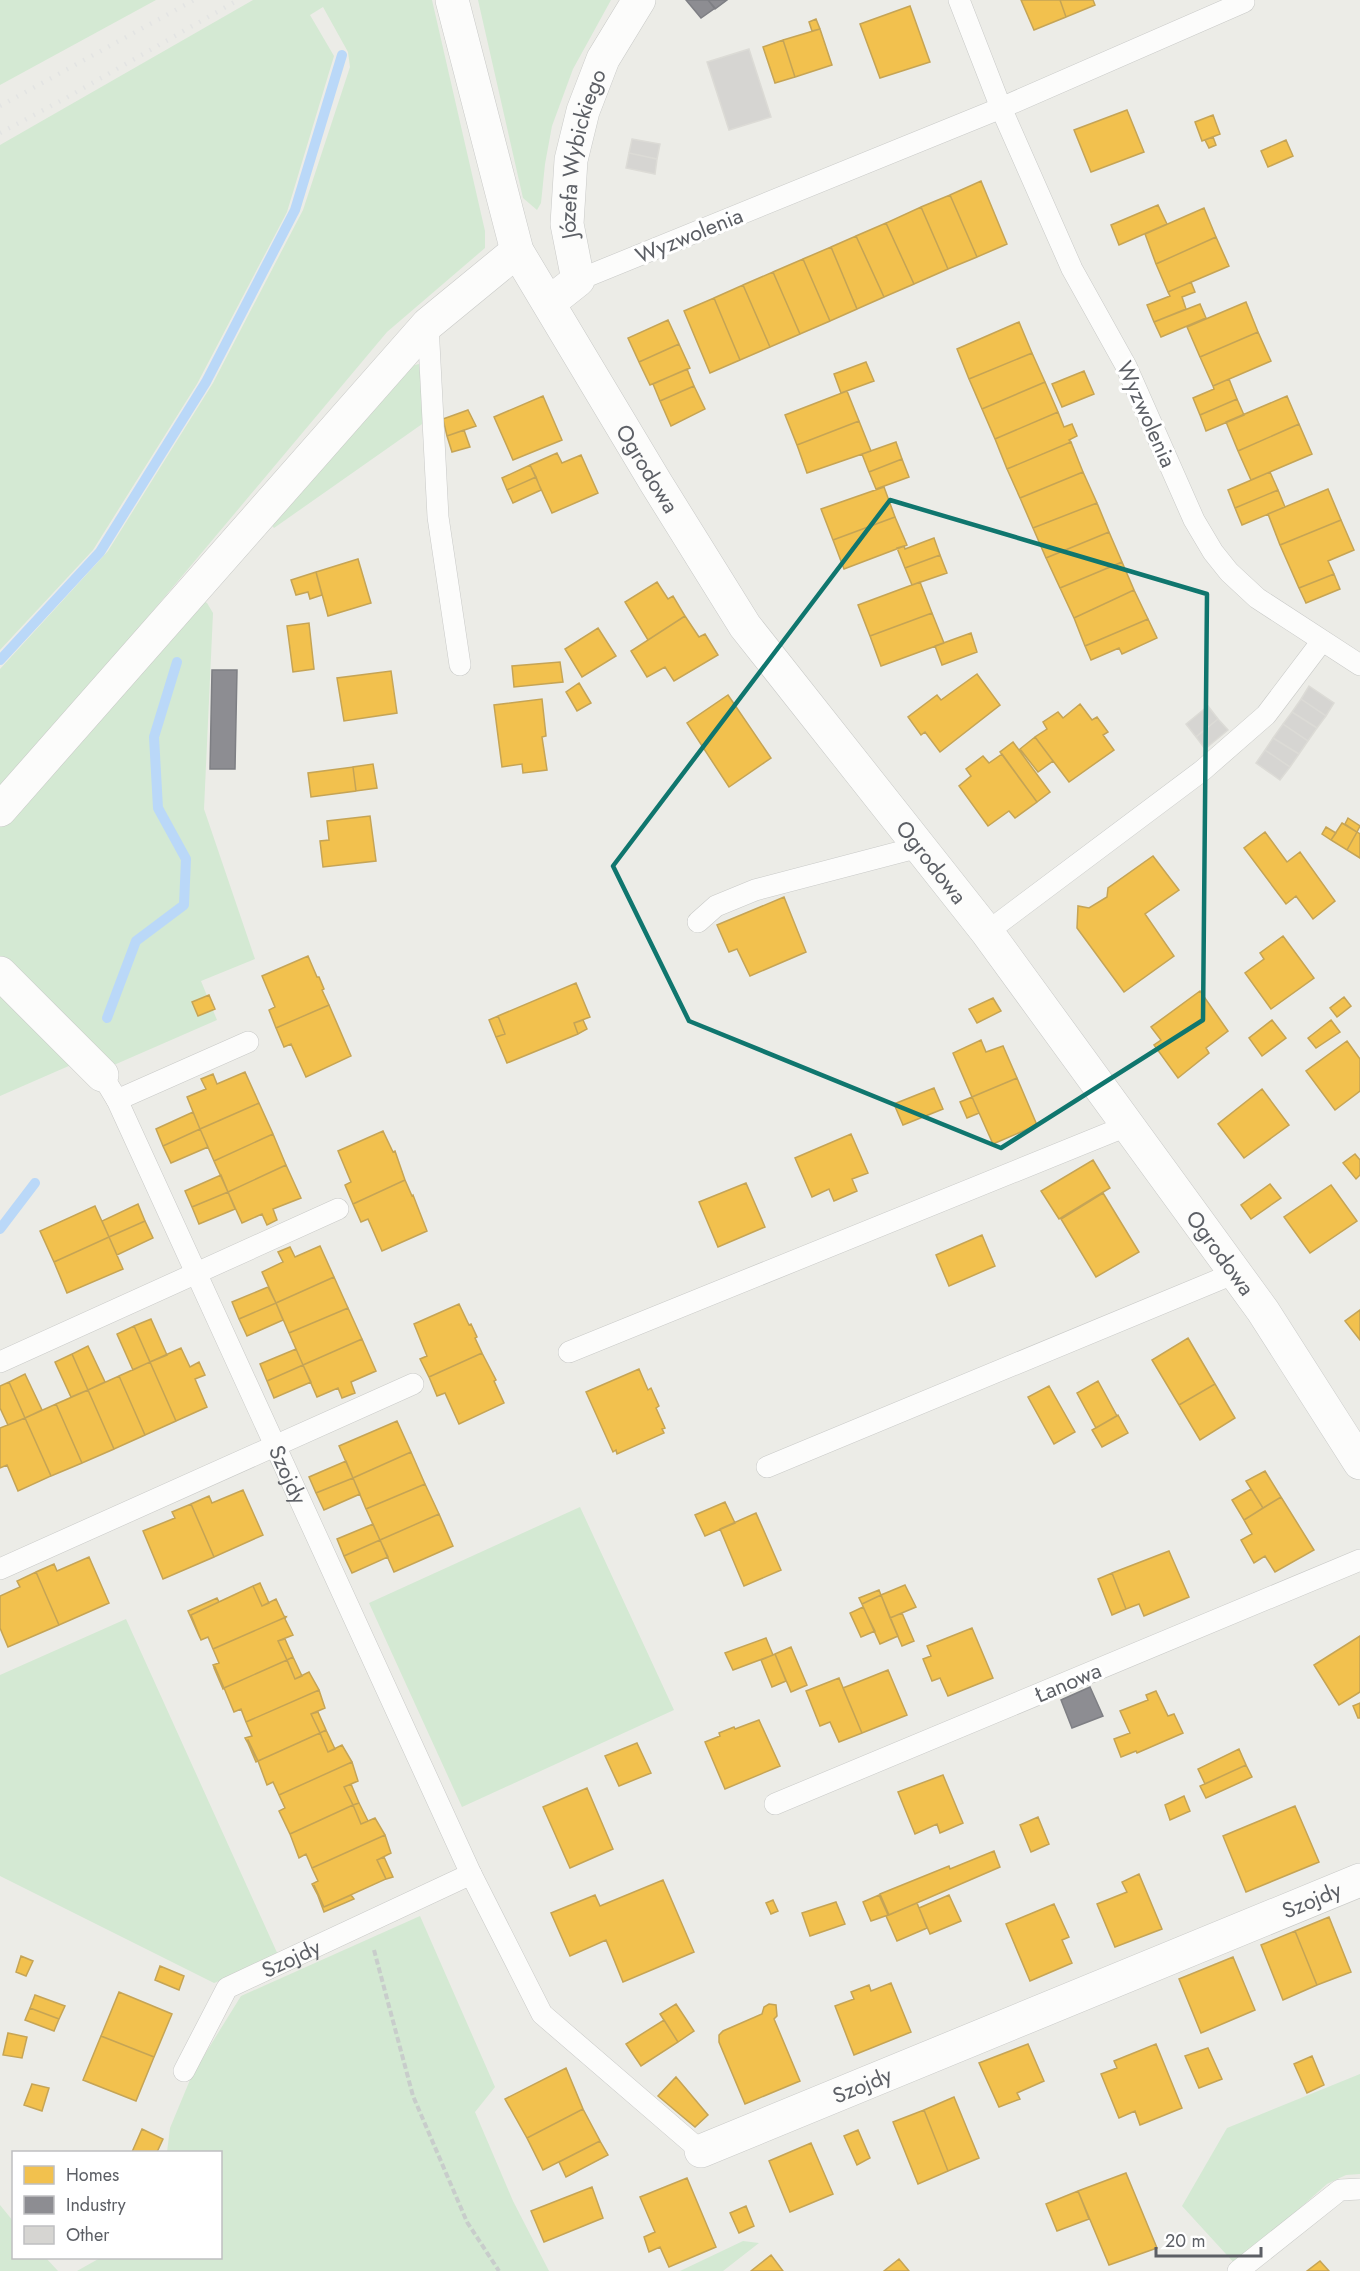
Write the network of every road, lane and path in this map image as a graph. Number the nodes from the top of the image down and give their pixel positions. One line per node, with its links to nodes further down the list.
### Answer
1 (452, 0): 6 (street, Ogrodowa)
2 (639, 0): 7 (street, Józefa Wybickiego)
3 (959, 0): 5 (lane, Wyzwolenia)
4 (1244, 2): 5 (lane, Wyzwolenia)
5 (1001, 108): 7 (lane, Wyzwolenia); 10 (lane, Wyzwolenia)
6 (517, 251): 8 (street, Ogrodowa); 9 (street)
7 (578, 280): 8 (street)
8 (549, 303): 14 (street, Ogrodowa)
9 (428, 324): 11 (lane); 13 (street)
10 (1322, 641): 12 (lane, Wyzwolenia); 16 (lane)
11 (460, 665)
12 (1360, 665)
13 (0, 810)
14 (919, 847): 15 (lane); 16 (street, Ogrodowa)
15 (698, 922)
16 (987, 932): 20 (street, Ogrodowa)
17 (0, 973): 19 (street)
18 (248, 1042): 19 (lane)
19 (109, 1088): 22 (lane, Szojdy)
20 (1129, 1125): 23 (street, Ogrodowa); 24 (lane)
21 (338, 1209): 22 (lane)
22 (195, 1272): 25 (lane); 27 (lane, Szojdy)
23 (1235, 1273): 28 (street, Ogrodowa); 29 (lane)
24 (569, 1352)
25 (0, 1362)
26 (413, 1384): 27 (lane)
27 (274, 1445): 31 (lane); 33 (lane, Szojdy)
28 (1360, 1463)
29 (767, 1467)
30 (1360, 1560): 32 (lane, Łanowa)
31 (0, 1569)
32 (775, 1804)
33 (471, 1874): 35 (lane, Szojdy); 37 (lane, Szojdy)
34 (1360, 1880): 37 (street, Szojdy)
35 (367, 1923): 36 (lane, Szojdy); 39 (path)
36 (184, 2071)
37 (701, 2151)
38 (1360, 2188): 40 (lane)
39 (499, 2271)
40 (1238, 2271)

